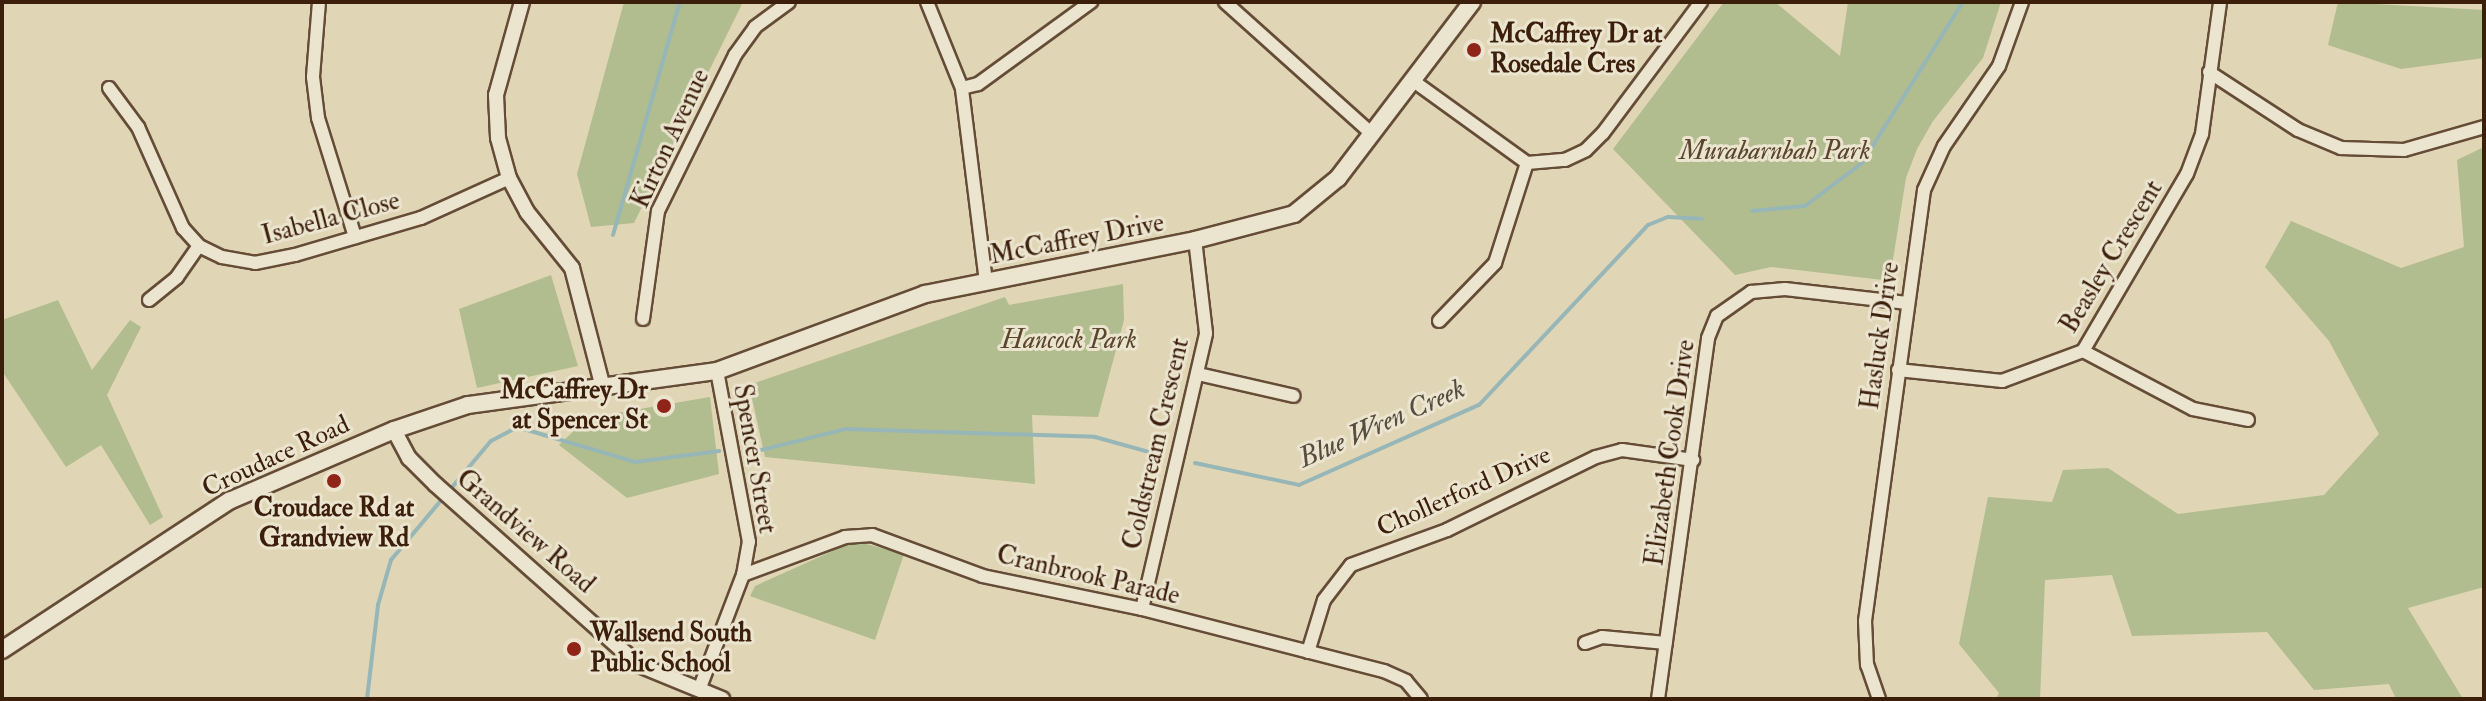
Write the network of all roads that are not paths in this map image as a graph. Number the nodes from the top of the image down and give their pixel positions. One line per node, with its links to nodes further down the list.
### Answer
1 (319, 2): 19 (street)
2 (522, 2): 18 (street)
3 (789, 2): 25 (street, Kirton Avenue)
4 (927, 2): 14 (street)
5 (1091, 2): 14 (street)
6 (1225, 2): 16 (street)
7 (1472, 2): 12 (main road, McCaffrey Drive)
8 (1701, 2): 17 (street)
9 (2022, 2): 24 (street, Hasluck Drive)
10 (2220, 2): 11 (street, Beasley Crescent)
11 (2209, 72): 15 (street); 27 (street, Beasley Crescent)
12 (1412, 80): 16 (main road, McCaffrey Drive); 17 (street)
13 (109, 88): 21 (street)
14 (962, 88): 22 (street)
15 (2484, 127)
16 (1372, 134): 20 (main road, McCaffrey Drive)
17 (1527, 163): 26 (street)
18 (509, 178): 19 (street, Isabella Close); 31 (street)
19 (355, 237): 21 (street, Isabella Close)
20 (1195, 240): 22 (main road, McCaffrey Drive); 30 (street, Coldstream Crescent)
21 (199, 246): 23 (street)
22 (986, 282): 29 (main road, McCaffrey Drive)
23 (149, 300)
24 (1907, 303): 28 (street, Hasluck Drive); 35 (street, Elizabeth Cook Drive)
25 (643, 319)
26 (1439, 321)
27 (2083, 351): 28 (street, Beasley Crescent); 33 (street)
28 (1898, 370): 46 (street, Hasluck Drive)
29 (717, 371): 31 (main road, McCaffrey Drive); 36 (street, Spencer Street)
30 (1198, 374): 32 (street); 37 (street, Coldstream Crescent)
31 (603, 388): 34 (main road, Croudace Road)
32 (1294, 396)
33 (2248, 420)
34 (394, 430): 40 (main road, Croudace Road); 42 (street, Grandview Road)
35 (1693, 460): 39 (street, Elizabeth Cook Drive); 41 (street, Chollerford Drive)
36 (743, 575): 37 (street, Cranbrook Parade); 42 (street, Spencer Street)
37 (1142, 609): 41 (street, Cranbrook Parade)
38 (1585, 643): 39 (street)
39 (1666, 643): 45 (street, Elizabeth Cook Drive)
40 (2, 650)
41 (1308, 652): 44 (street, Cranbrook Parade)
42 (699, 690): 43 (street, Grandview Road)
43 (722, 699)
44 (1421, 699)
45 (1658, 699)
46 (1879, 699)

